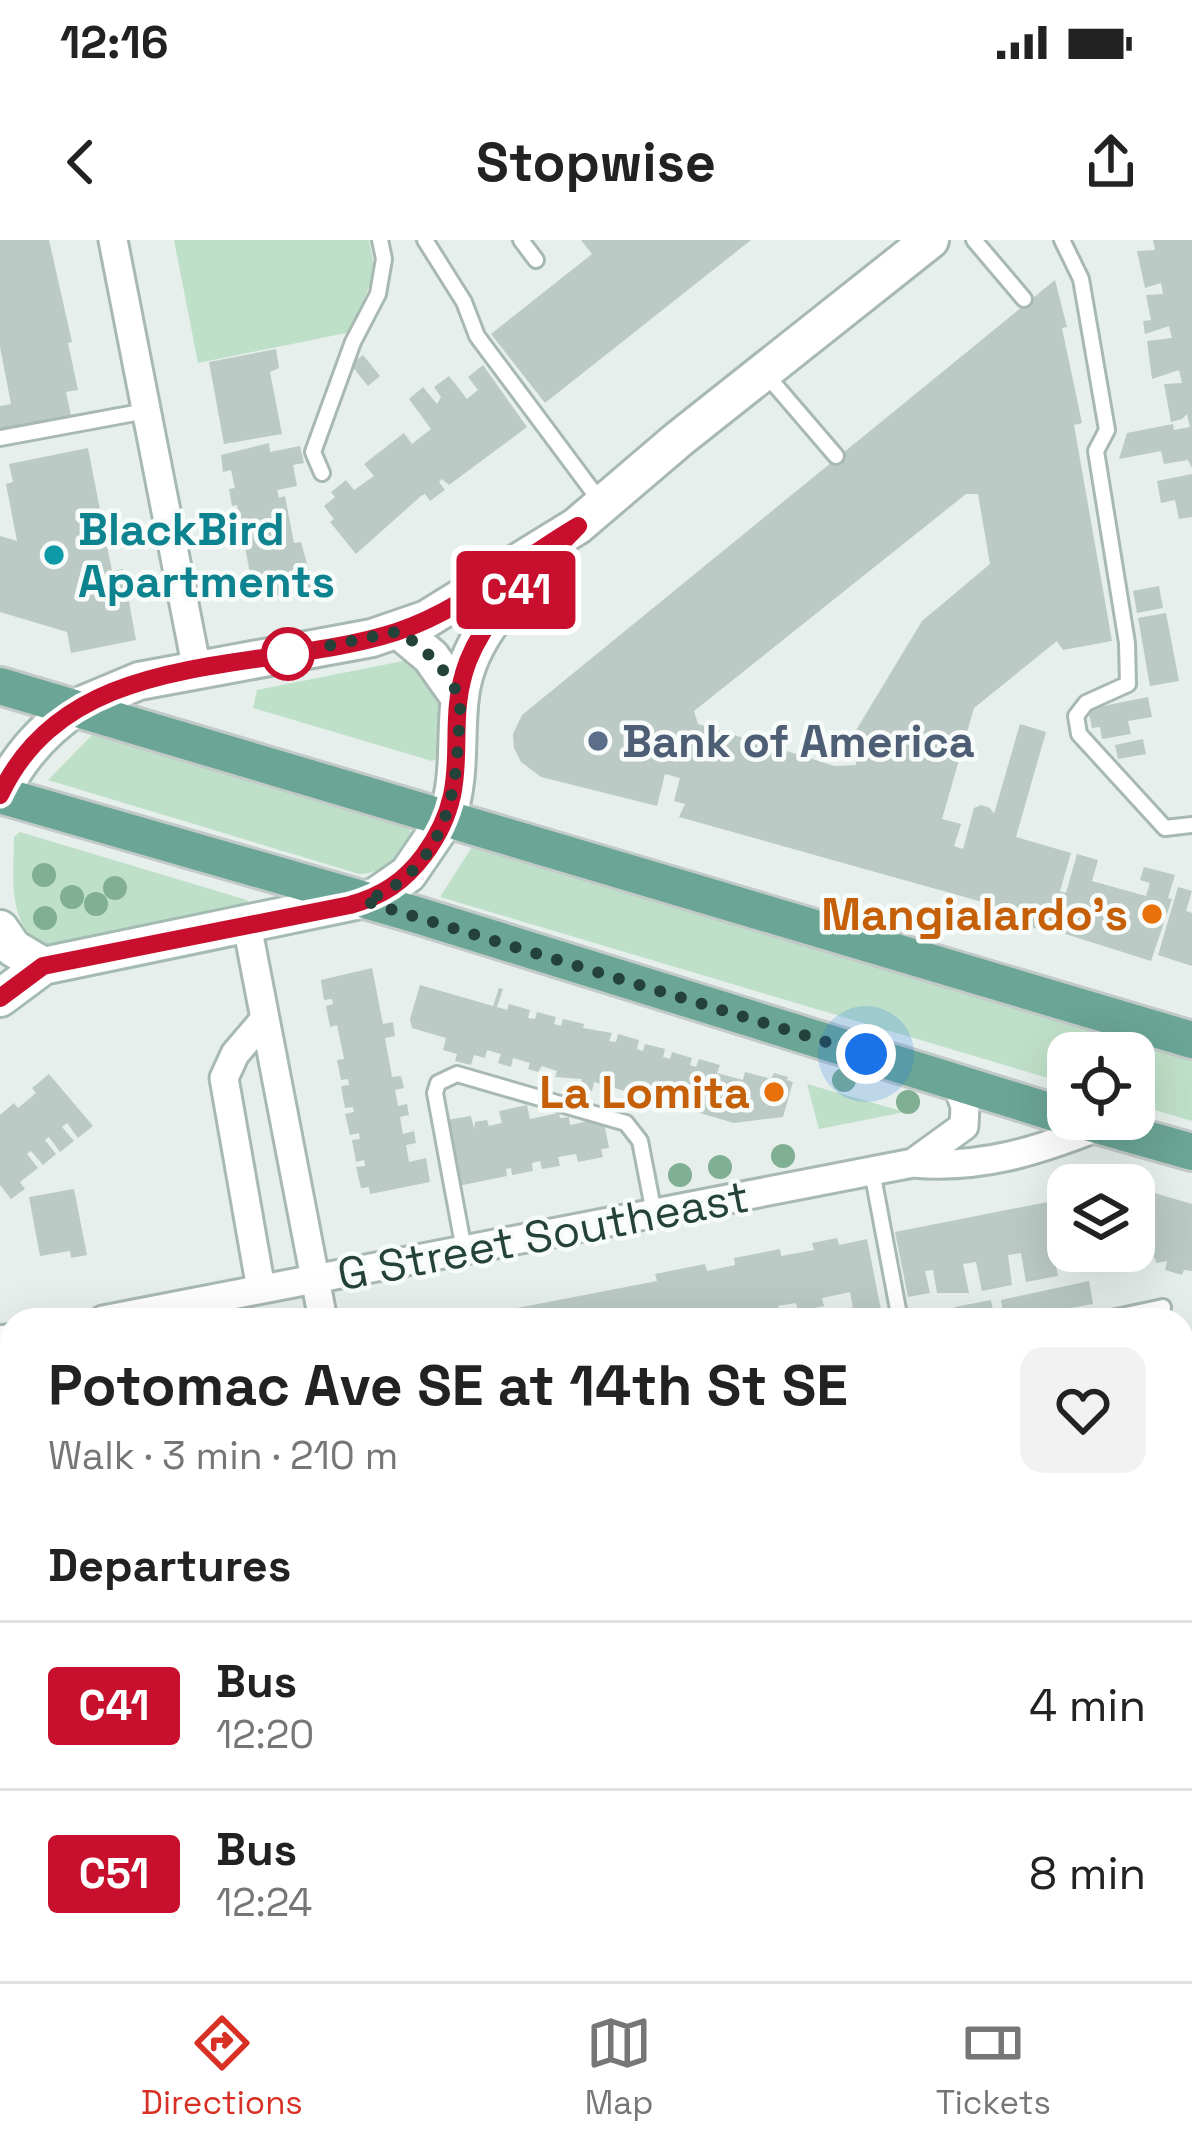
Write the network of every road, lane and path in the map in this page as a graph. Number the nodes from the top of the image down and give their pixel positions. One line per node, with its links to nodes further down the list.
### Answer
1 (113, 240): 11 (street)
2 (380, 240): 14 (lane)
3 (425, 240): 15 (lane)
4 (521, 240): 8 (lane)
5 (974, 240): 9 (lane)
6 (1062, 240): 23 (lane)
7 (916, 244): 10 (street)
8 (536, 260)
9 (1024, 299)
10 (764, 372): 13 (lane); 15 (street)
11 (146, 411): 12 (lane); 17 (street)
12 (0, 438)
13 (836, 456)
14 (322, 472)
15 (590, 515): 16 (street); 19 (street)
16 (400, 631): 17 (street); 19 (street)
17 (197, 670): 20 (street)
18 (0, 686): 20 (main road)
19 (460, 698): 22 (street)
20 (77, 707): 21 (street); 22 (main road)
21 (0, 795): 24 (main road)
22 (447, 818): 24 (street); 30 (main road)
23 (1192, 825)
24 (364, 901): 25 (street); 31 (main road)
25 (247, 926): 27 (street); 29 (street)
26 (0, 929): 27 (street)
27 (43, 966): 28 (street)
28 (0, 998)
29 (264, 1020): 40 (street); 41 (street)
30 (1192, 1040)
31 (956, 1082): 32 (main road); 36 (street, G Street Southeast)
32 (1047, 1110)
33 (1047, 1139): 36 (street, G Street Southeast)
34 (1149, 1140): 35 (main road)
35 (1192, 1152)
36 (914, 1163): 37 (street, G Street Southeast)
37 (872, 1171): 38 (street, G Street Southeast); 45 (lane)
38 (654, 1213): 39 (street, G Street Southeast); 39 (lane)
39 (464, 1250): 40 (street, G Street Southeast)
40 (315, 1279): 41 (street, G Street Southeast); 44 (street)
41 (261, 1289): 43 (street, G Street Southeast)
42 (1163, 1307): 46 (lane)
43 (164, 1308)
44 (321, 1308)
45 (899, 1308)
46 (1158, 1308)

